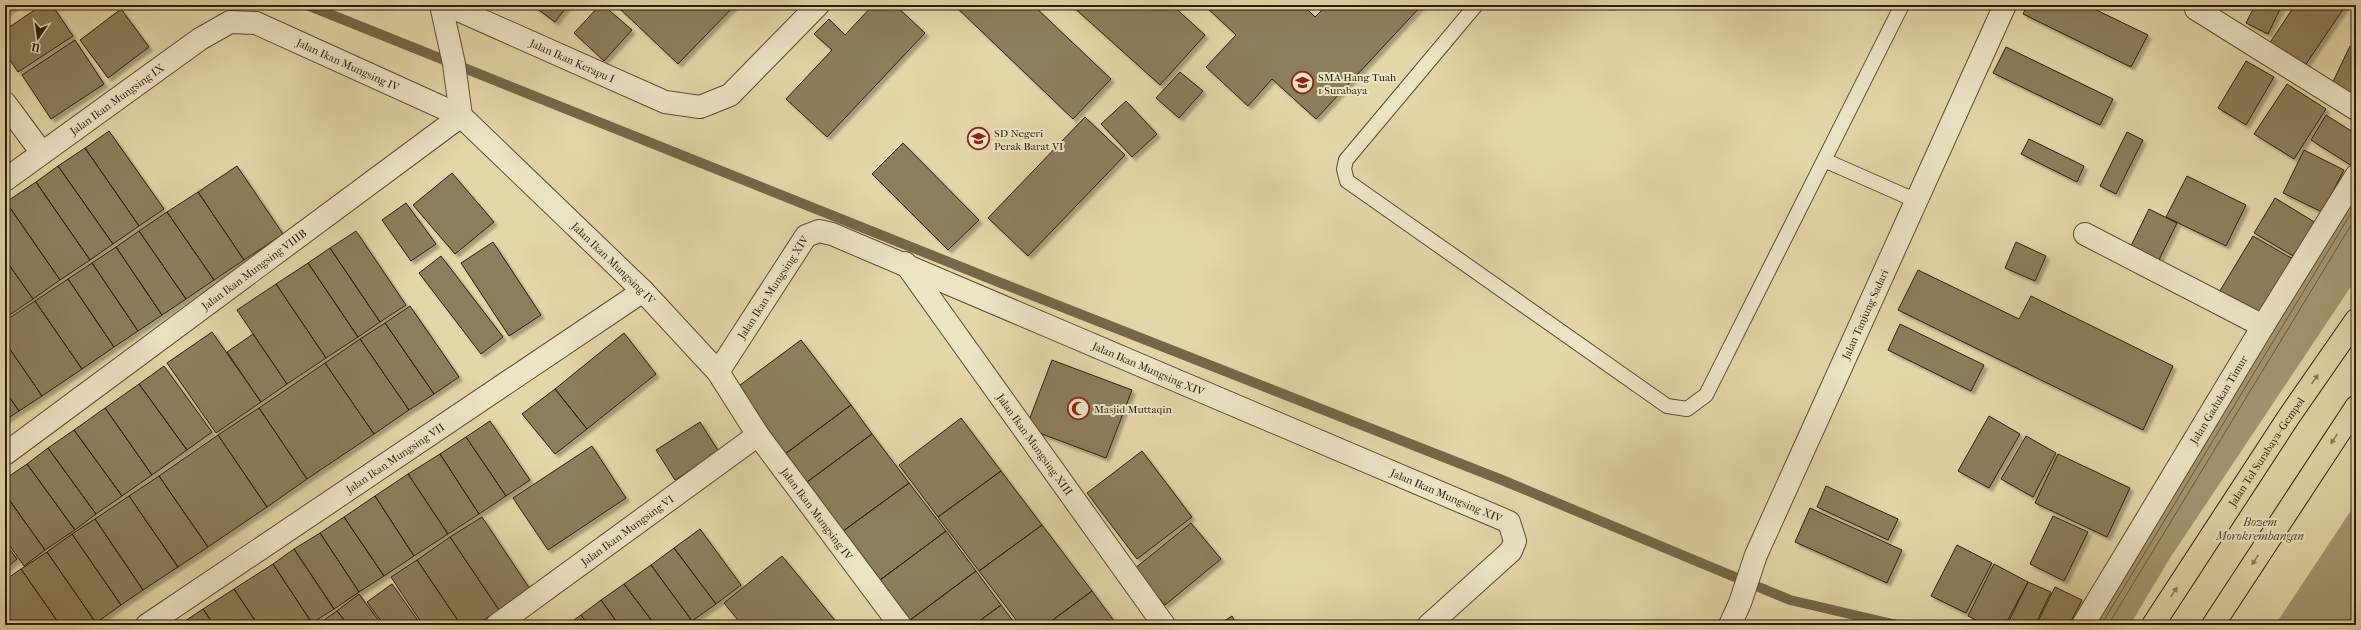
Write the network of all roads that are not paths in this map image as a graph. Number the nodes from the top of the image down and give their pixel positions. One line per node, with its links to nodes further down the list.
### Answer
1 (818, 5): 5 (street, Jalan Ikan Kerapu I)
2 (1476, 5): 12 (lane)
3 (1902, 5): 12 (lane)
4 (2005, 5): 15 (street, Jalan Tanjung Sadari)
5 (443, 6): 10 (street)
6 (2196, 10): 9 (street)
7 (230, 22): 10 (street, Jalan Ikan Mungsing IV); 11 (street, Jalan Ikan Mungsing IX)
8 (5, 103): 11 (street)
9 (2356, 109)
10 (460, 113): 18 (street, Jalan Ikan Mungsing IV); 24 (street, Jalan Ikan Mungsing VIIIB)
11 (42, 153): 14 (street, Jalan Ikan Mungsing IX)
12 (1824, 160): 15 (lane)
13 (2356, 176): 20 (street, Jalan Gadukan Timur)
14 (5, 180)
15 (1917, 201): 30 (street, Jalan Tanjung Sadari)
16 (2085, 234): 20 (street)
17 (905, 263): 21 (street, Jalan Ikan Mungsing XIV); 28 (street, Jalan Ikan Mungsing XIII); 29 (street, Jalan Ikan Mungsing XIV)
18 (643, 291): 21 (street, Jalan Ikan Mungsing IV); 25 (street, Jalan Ikan Mungsing VII)
19 (2356, 320): 32 (highway, Jalan Tol Surabaya–Gempol, one-way to 19)
20 (2263, 326): 31 (street, Jalan Gadukan Timur)
21 (718, 372): 23 (street, Jalan Ikan Mungsing IV)
22 (2356, 407): 33 (highway, one-way to 33)
23 (758, 435): 26 (street, Jalan Ikan Mungsing VI); 27 (street, Jalan Ikan Mungsing IV)
24 (5, 454)
25 (147, 625)
26 (497, 625)
27 (899, 625)
28 (1164, 625)
29 (1429, 625)
30 (1730, 625)
31 (2083, 625)
32 (2153, 625)
33 (2213, 625)

